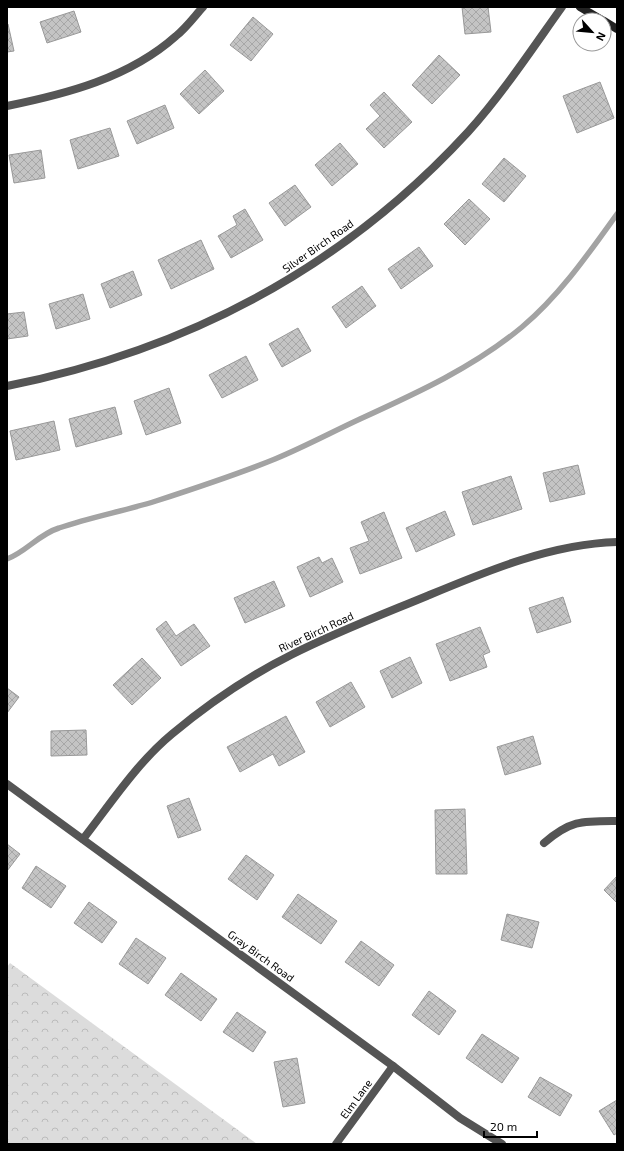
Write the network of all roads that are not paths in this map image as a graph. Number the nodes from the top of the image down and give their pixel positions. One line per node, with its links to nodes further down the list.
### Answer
1 (203, 7): 3 (street)
2 (562, 7): 4 (street, Silver Birch Road)
3 (7, 106)
4 (7, 386)
5 (617, 542): 8 (street, River Birch Road)
6 (7, 784): 8 (street, Gray Birch Road)
7 (617, 821): 9 (street)
8 (83, 840): 10 (street, Gray Birch Road)
9 (544, 843)
10 (393, 1066): 11 (street, Elm Lane); 12 (street, Gray Birch Road)
11 (336, 1144)
12 (502, 1144)

